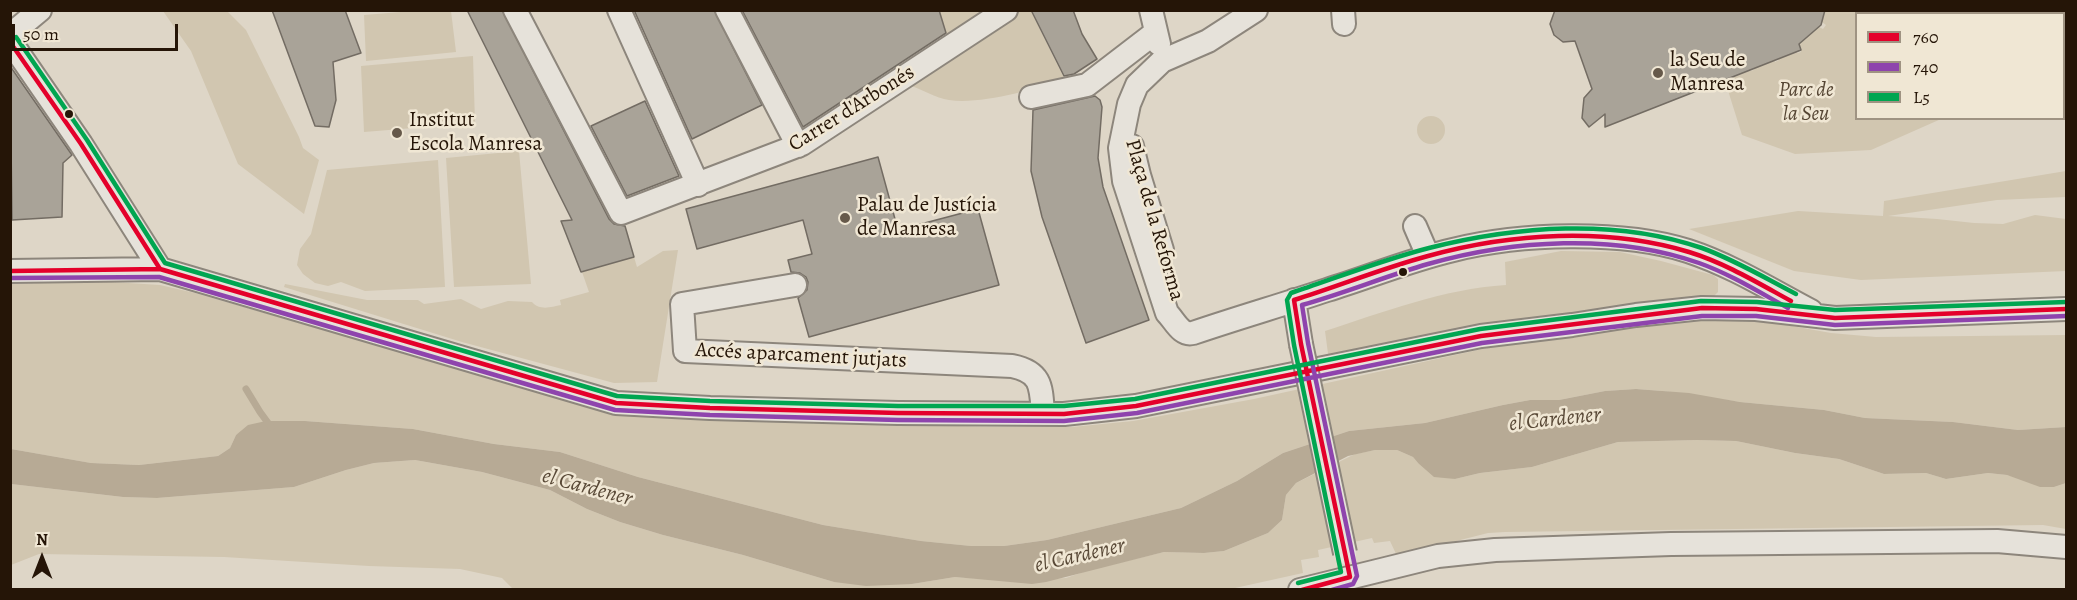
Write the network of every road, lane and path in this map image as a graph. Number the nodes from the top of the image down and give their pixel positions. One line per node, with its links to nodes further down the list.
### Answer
1 (40, 10): 8 (street)
2 (515, 10): 13 (street, Carrer d'Arbonés)
3 (619, 10): 13 (street)
4 (727, 10): 12 (street)
5 (1006, 10): 12 (street, Carrer d'Arbonés)
6 (1256, 10): 10 (street, Plaça de la Reforma)
7 (1154, 21): 10 (street); 11 (street)
8 (10, 34)
9 (10, 41): 16 (street)
10 (1162, 61): 19 (street, Plaça de la Reforma)
11 (1031, 97)
12 (798, 146): 13 (street, Carrer d'Arbonés)
13 (698, 185)
14 (1415, 226): 15 (street)
15 (1428, 256): 19 (street, Plaça de la Reforma); 21 (street, Plaça de la Reforma)
16 (160, 269): 17 (street); 22 (street)
17 (10, 271)
18 (795, 285): 22 (street, Accés aparcament jutjats)
19 (1294, 300): 24 (street, bridge)
20 (2067, 309): 21 (street)
21 (1822, 318): 22 (street)
22 (1043, 414)
23 (2067, 547): 24 (street)
24 (1350, 577): 25 (street)
25 (1300, 590)

